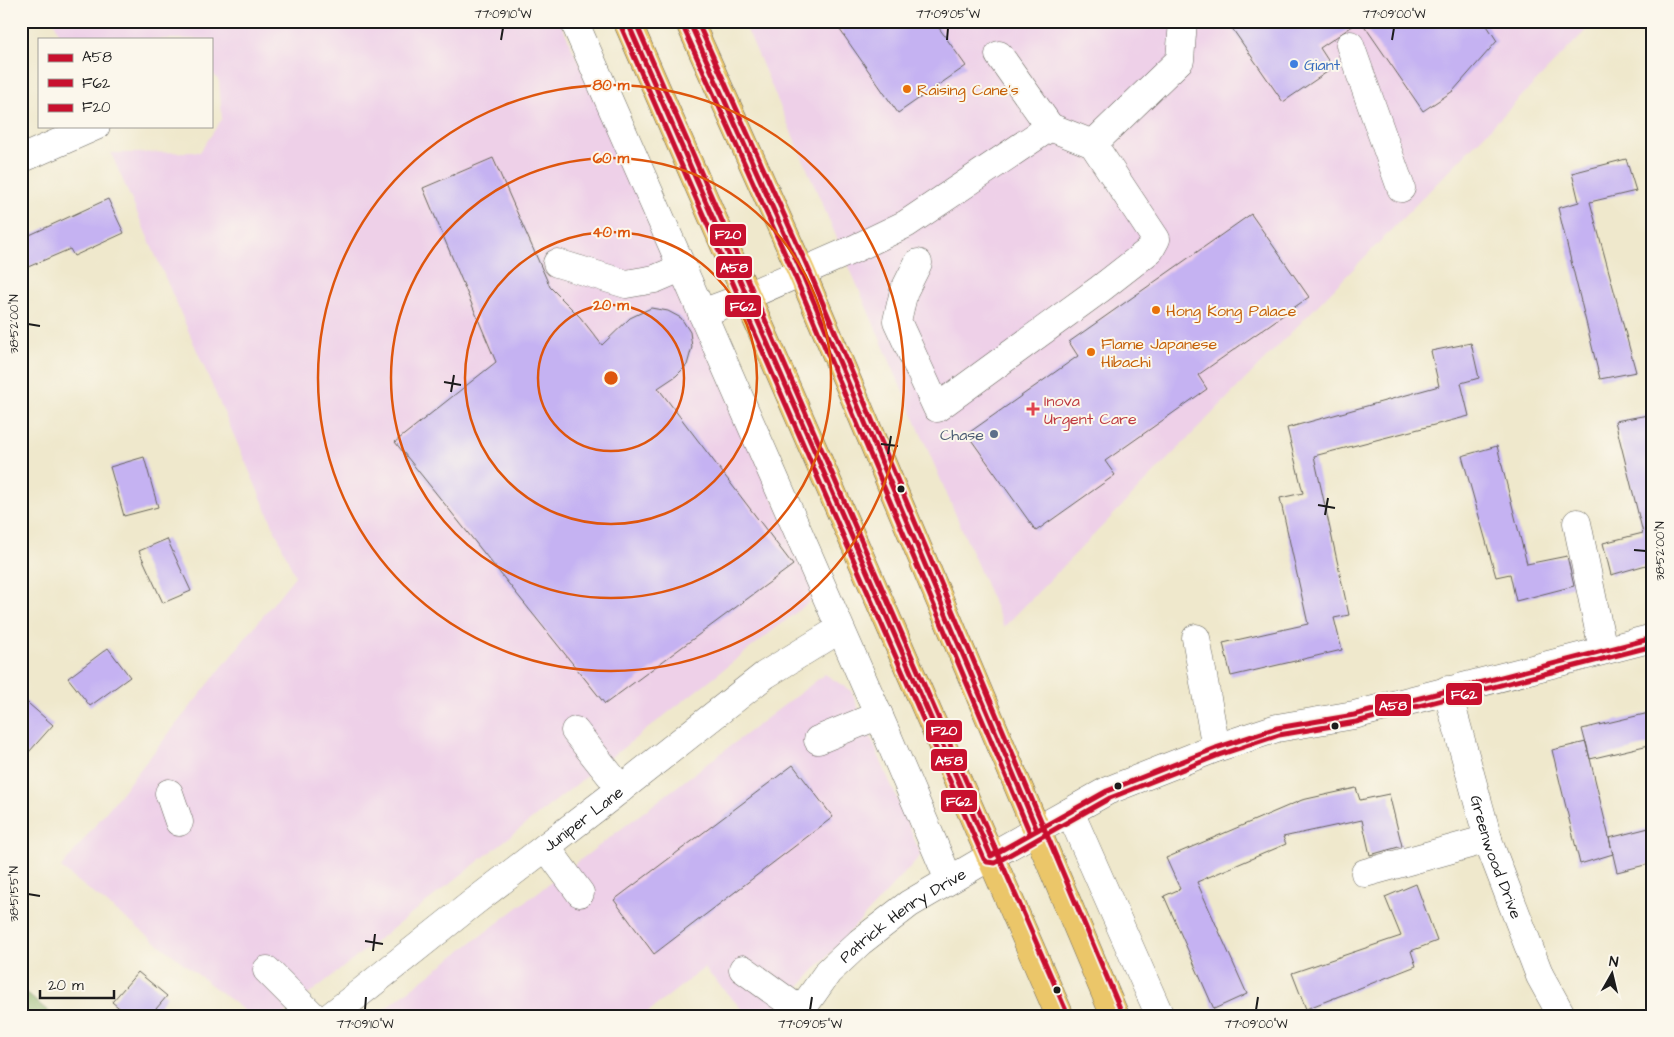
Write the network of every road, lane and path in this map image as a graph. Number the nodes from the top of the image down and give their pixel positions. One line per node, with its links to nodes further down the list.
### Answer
1 (574, 21): 14 (street)
2 (627, 21): 16 (main road)
3 (689, 21): 15 (main road)
4 (1183, 21): 9 (street)
5 (1350, 45): 11 (street)
6 (999, 55): 7 (street)
7 (1050, 127): 9 (street); 15 (street)
8 (91, 128): 10 (street)
9 (1093, 144): 13 (street)
10 (21, 159)
11 (1401, 188)
12 (557, 263): 14 (street)
13 (918, 263)
14 (682, 267): 17 (street)
15 (801, 271): 16 (street); 32 (main road)
16 (746, 296): 17 (street); 35 (main road)
17 (702, 313): 19 (street)
18 (1577, 523): 22 (street)
19 (840, 629): 24 (street); 28 (street, Juniper Lane)
20 (1196, 638): 27 (street)
21 (1653, 638): 22 (street, Patrick Henry Drive)
22 (1603, 650): 23 (street, Patrick Henry Drive)
23 (1446, 690): 27 (street, Patrick Henry Drive); 33 (street, Greenwood Drive)
24 (878, 715): 26 (street); 37 (street)
25 (575, 731): 28 (street)
26 (818, 740)
27 (1216, 748): 30 (street, Patrick Henry Drive)
28 (621, 789): 34 (street, Juniper Lane)
29 (169, 793): 31 (street)
30 (1070, 812): 32 (street, Patrick Henry Drive); 46 (street)
31 (179, 822)
32 (1037, 830): 35 (street, Patrick Henry Drive); 45 (main road)
33 (1488, 838): 36 (street); 47 (street, Greenwood Drive)
34 (546, 847): 38 (street); 43 (street, Juniper Lane)
35 (991, 856): 37 (street, Patrick Henry Drive); 44 (main road)
36 (1365, 873)
37 (949, 880): 41 (street, Patrick Henry Drive)
38 (580, 893)
39 (743, 969): 41 (street)
40 (267, 970): 42 (street)
41 (799, 1013)
42 (313, 1016)
43 (332, 1016)
44 (1060, 1016)
45 (1115, 1016)
46 (1160, 1016)
47 (1562, 1016)

